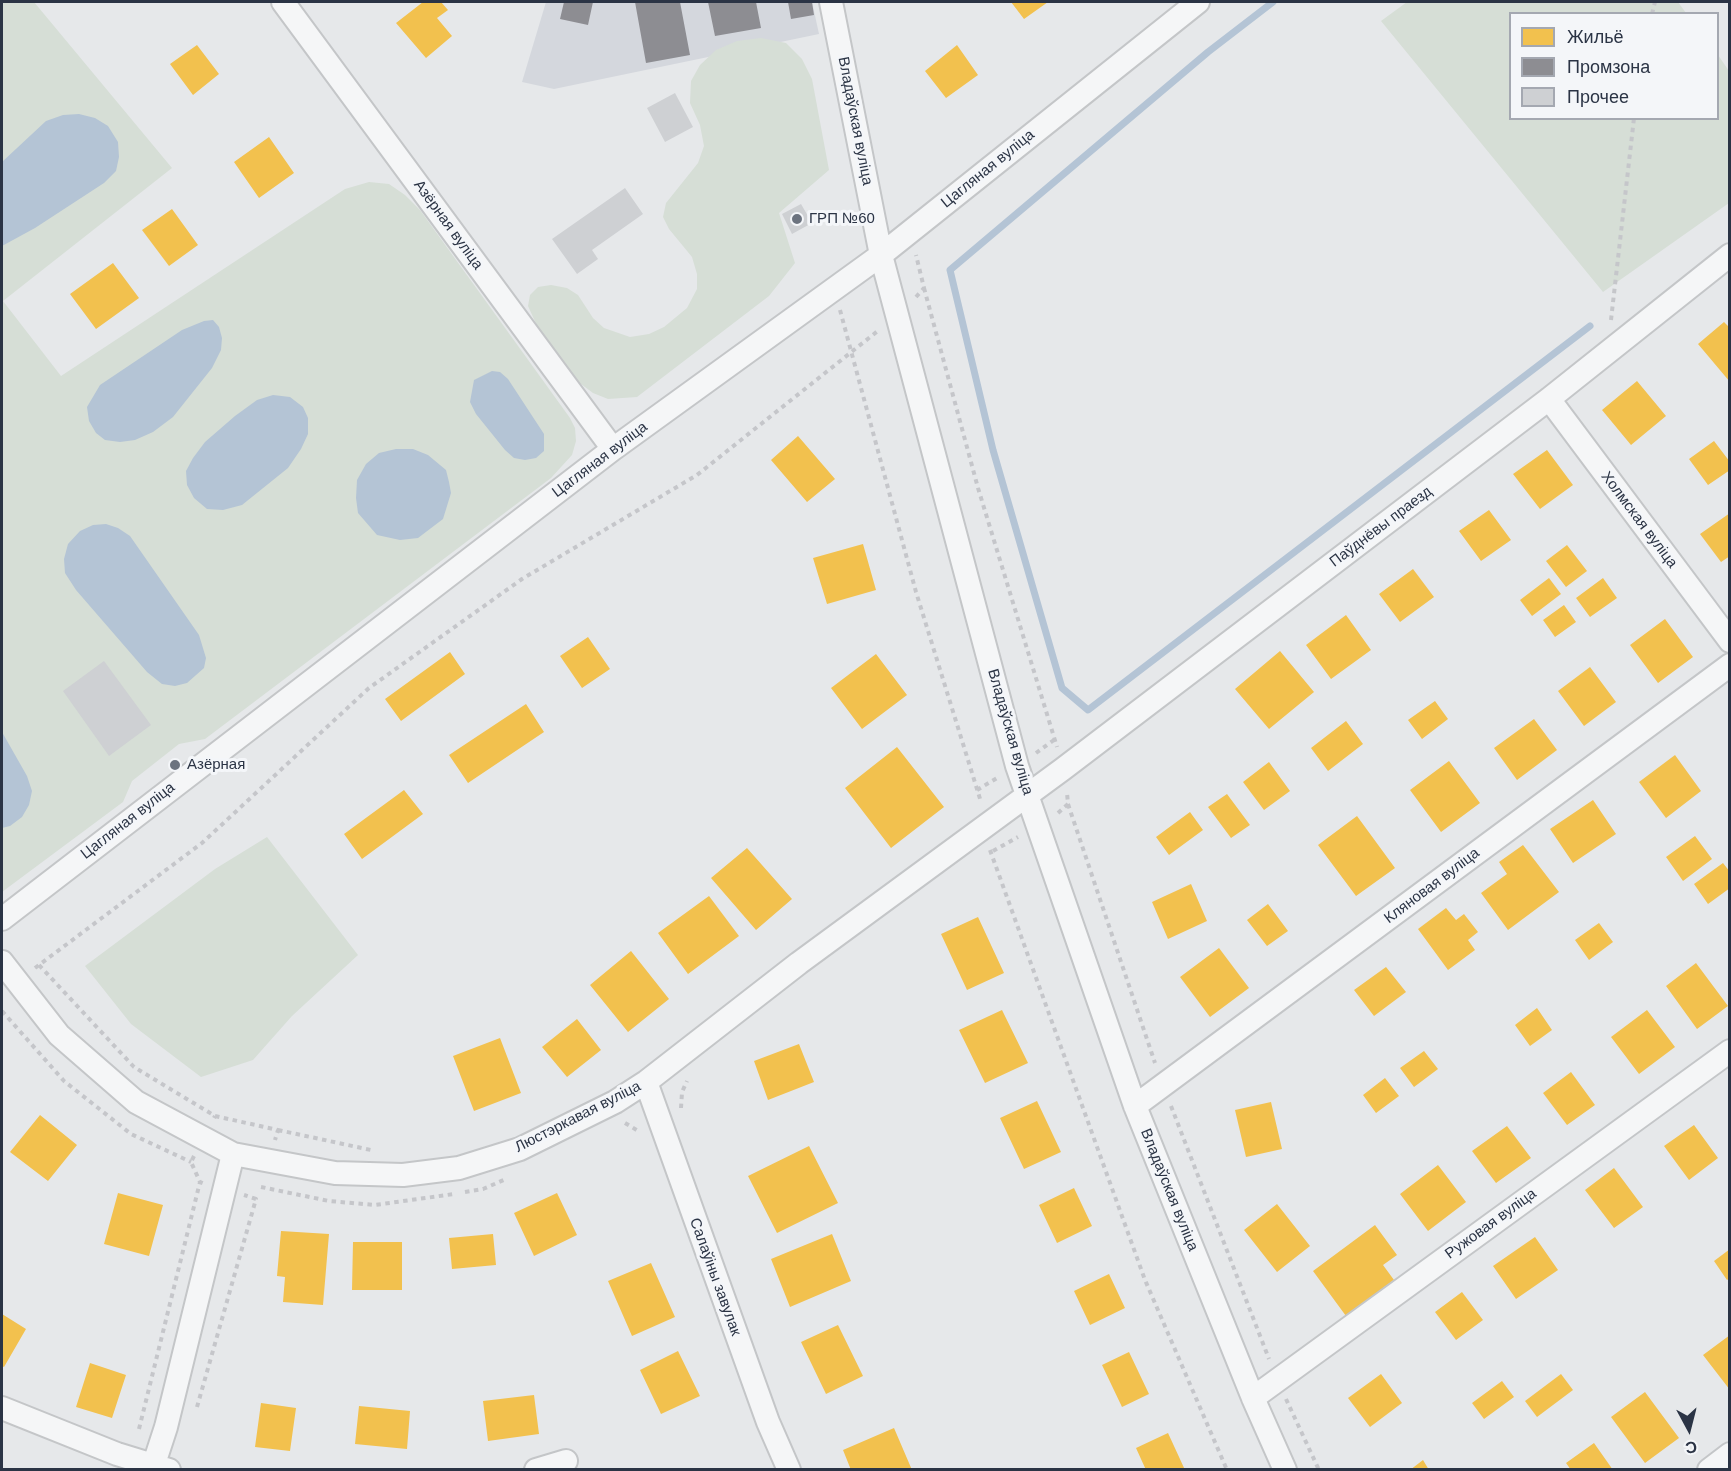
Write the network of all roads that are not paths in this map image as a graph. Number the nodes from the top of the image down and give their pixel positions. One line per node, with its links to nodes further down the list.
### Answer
1 (283, 2): 7 (street, Азёрная вуліца)
2 (831, 2): 4 (street, Владаўская вуліца)
3 (1198, 2): 4 (street, Цагляная вуліца)
4 (880, 255): 7 (street, Цагляная вуліца); 10 (street, Владаўская вуліца)
5 (1730, 255): 6 (street, Паўднёвы праезд)
6 (1549, 399): 8 (street, Холмская вуліца); 10 (street, Паўднёвы праезд)
7 (613, 449): 11 (street, Цагляная вуліца)
8 (1730, 641)
9 (1730, 665): 15 (street, Кляновая вуліца)
10 (1028, 795): 14 (street, Люстэркавая вуліца); 15 (street, Владаўская вуліца)
11 (2, 919)
12 (2, 962): 16 (street, Люстэркавая вуліца)
13 (1730, 1051): 17 (street, Ружовая вуліца)
14 (646, 1083): 16 (street, Люстэркавая вуліца); 23 (street, Салаўіны завулак)
15 (1135, 1106): 17 (street, Владаўская вуліца)
16 (233, 1154): 21 (street)
17 (1253, 1398): 24 (street, Владаўская вуліца)
18 (2, 1408): 21 (street)
19 (1730, 1454): 25 (street)
20 (566, 1461): 22 (street)
21 (158, 1468)
22 (536, 1470)
23 (789, 1470)
24 (1285, 1470)
25 (1708, 1470)

